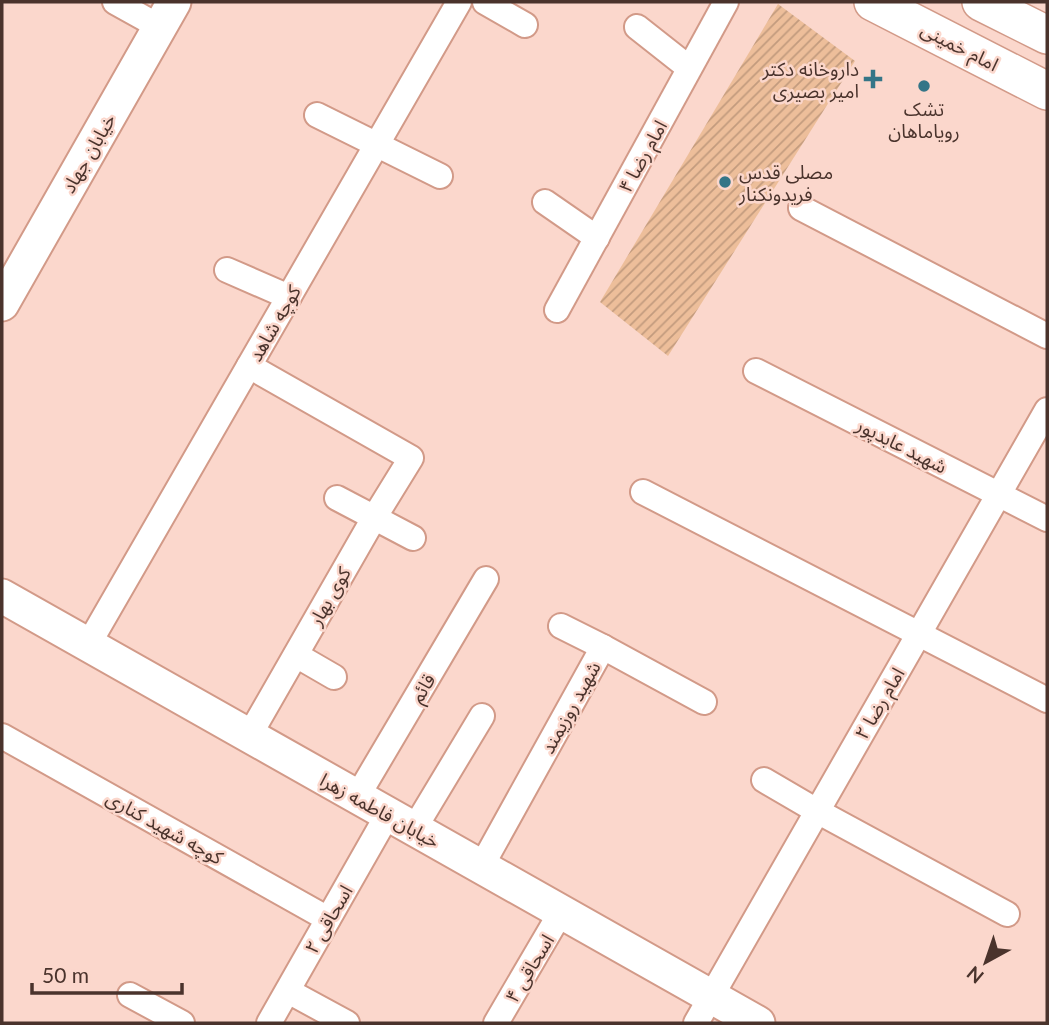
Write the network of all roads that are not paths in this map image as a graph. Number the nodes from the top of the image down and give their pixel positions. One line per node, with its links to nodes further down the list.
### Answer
1 (459, 2): 13 (street, کوچه شاهد)
2 (485, 2): 7 (street)
3 (726, 2): 10 (street, امام رضا ۴)
4 (873, 2): 11 (main road, امام خمینی)
5 (981, 2): 9 (main road)
6 (148, 10): 18 (street, خیابان جهاد); 21 (street, خیابان جهاد)
7 (525, 25)
8 (638, 27): 10 (street)
9 (1047, 35)
10 (689, 68): 17 (street, امام رضا ۴)
11 (1047, 90)
12 (317, 115): 13 (street)
13 (377, 145): 14 (street); 20 (street, کوچه شاهد)
14 (440, 176)
15 (545, 202): 17 (street)
16 (801, 208): 23 (street)
17 (597, 238): 22 (street, امام رضا ۴)
18 (2, 262)
19 (227, 270): 20 (street)
20 (289, 297): 24 (street, کوچه شاهد)
21 (2, 304)
22 (557, 310)
23 (1047, 336)
24 (250, 366): 30 (street, کوی بهار); 37 (street, کوچه شاهد)
25 (756, 371): 28 (street, شهید عابدپور)
26 (1047, 410): 28 (street, امام رضا ۲)
27 (643, 492): 36 (street)
28 (999, 495): 31 (street, شهید عابدپور); 36 (street, امام رضا ۲)
29 (337, 498): 30 (street)
30 (374, 518): 32 (street); 39 (street, کوی بهار)
31 (1047, 519)
32 (413, 538)
33 (486, 579): 47 (street, قائم)
34 (2, 596): 37 (street, خیابان فاطمه زهرا)
35 (561, 626): 38 (street)
36 (919, 635): 41 (street); 48 (street, امام رضا ۲)
37 (88, 645): 45 (street, خیابان فاطمه زهرا)
38 (603, 647): 42 (street, شهید روزیمند); 50 (street, شهید روزیمند)
39 (296, 655): 40 (street); 45 (street, کوی بهار)
40 (334, 677)
41 (1047, 700)
42 (704, 702)
43 (482, 716): 49 (street, اسحاقی ۲)
44 (2, 736): 53 (street, کوچه شهید کناری)
45 (249, 736): 47 (street, خیابان فاطمه زهرا)
46 (764, 780): 48 (street)
47 (357, 797): 49 (street, خیابان فاطمه زهرا)
48 (817, 811): 52 (street); 56 (street, امام رضا ۲)
49 (401, 822): 50 (street, خیابان فاطمه زهرا); 53 (street, اسحاقی ۲)
50 (481, 867): 51 (street, خیابان فاطمه زهرا)
51 (561, 912): 56 (street, خیابان فاطمه زهرا); 60 (street, اسحاقی ۴)
52 (1007, 914)
53 (328, 919): 54 (street, اسحاقی ۲)
54 (288, 991): 58 (street, اسحاقی ۲); 59 (street)
55 (130, 995): 57 (street)
56 (704, 1010): 61 (street, خیابان فاطمه زهرا)
57 (182, 1023)
58 (269, 1023)
59 (347, 1023)
60 (496, 1023)
61 (758, 1023)

